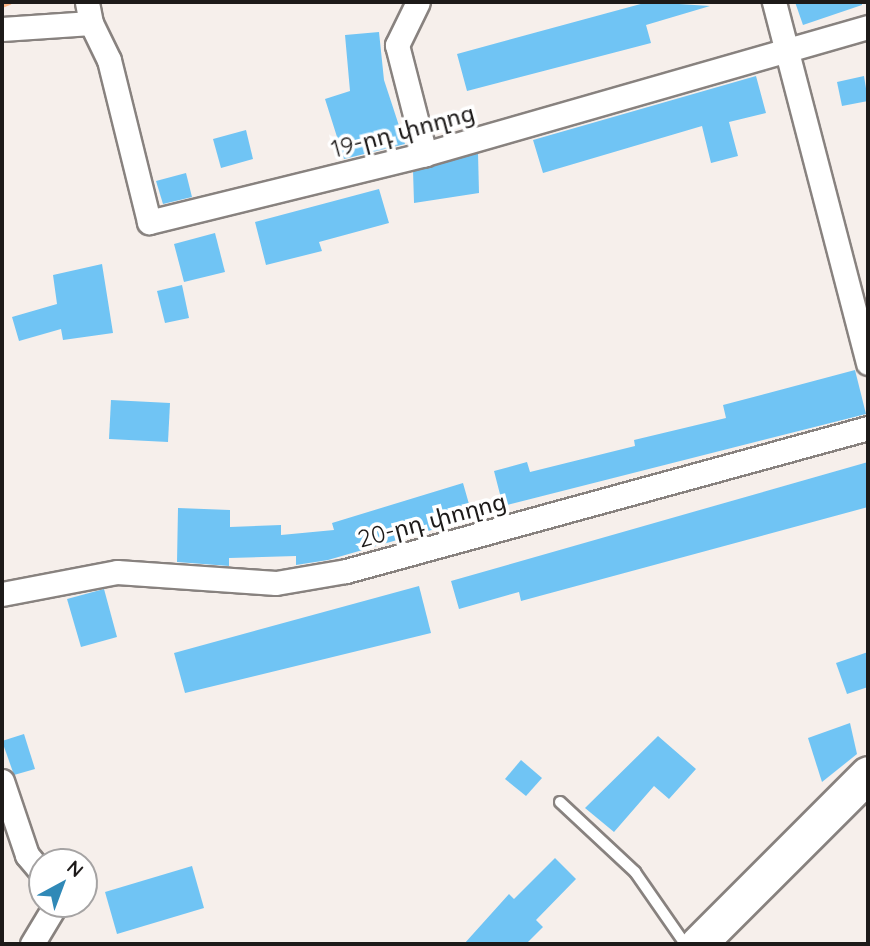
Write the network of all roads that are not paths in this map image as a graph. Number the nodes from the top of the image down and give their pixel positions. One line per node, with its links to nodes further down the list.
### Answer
1 (418, 2): 7 (street)
2 (774, 2): 6 (street)
3 (89, 12): 5 (street); 7 (street, 19-րդ փողոց)
4 (868, 27): 6 (street, 19-րդ փողոց)
5 (2, 29)
6 (788, 50): 7 (street, 19-րդ փողոց); 8 (street)
7 (425, 154)
8 (868, 363)
9 (868, 428): 10 (street, 20-րդ փողոց)
10 (2, 594)
11 (868, 774): 18 (main road)
12 (2, 781): 14 (street)
13 (560, 802): 17 (lane)
14 (28, 856)
15 (47, 918): 16 (street)
16 (32, 944)
17 (685, 944)
18 (698, 944)

